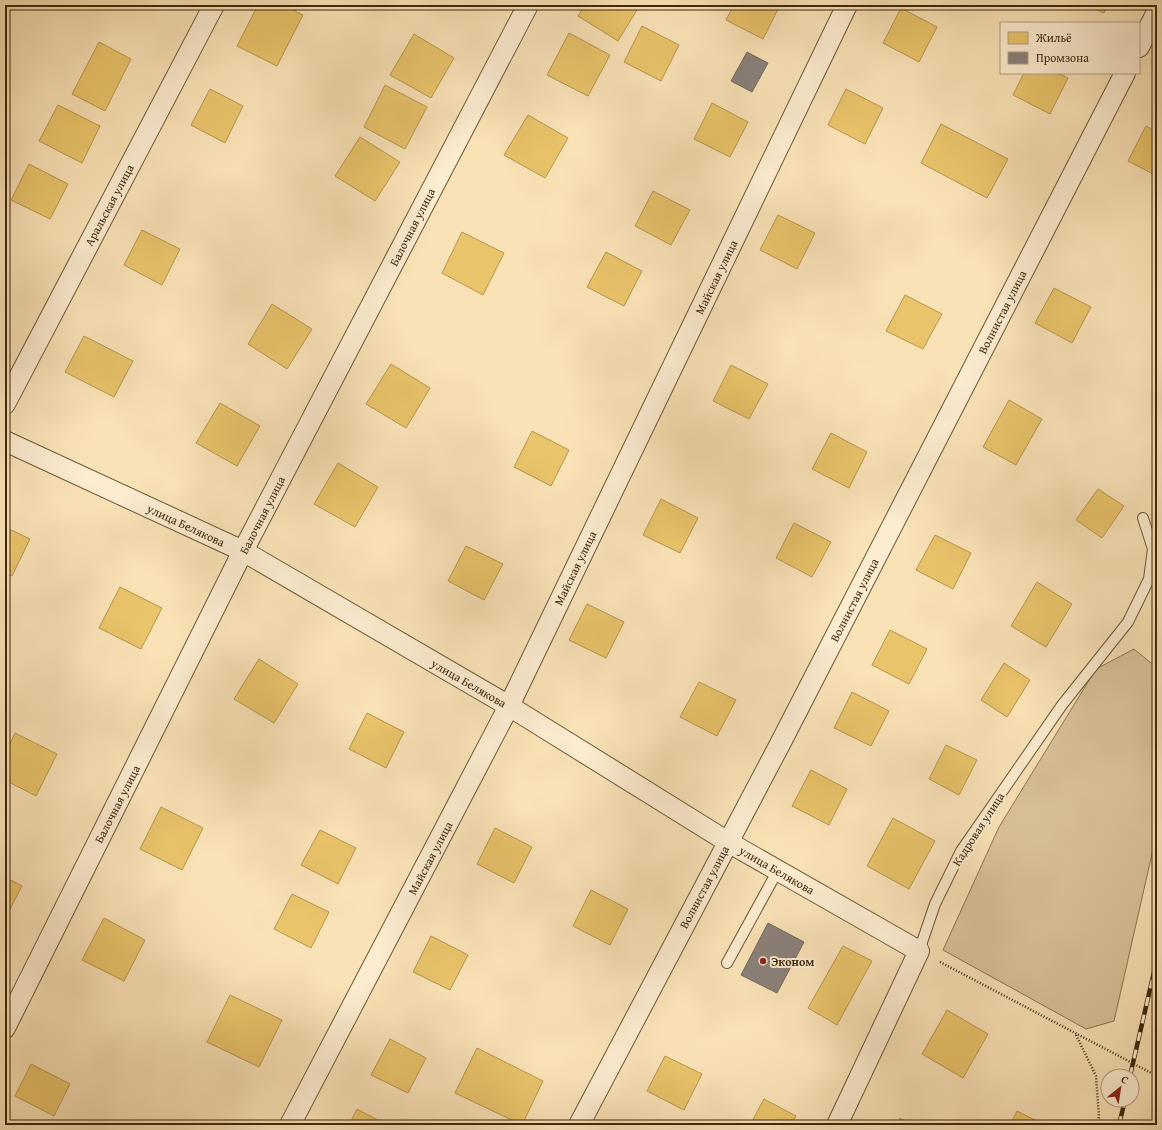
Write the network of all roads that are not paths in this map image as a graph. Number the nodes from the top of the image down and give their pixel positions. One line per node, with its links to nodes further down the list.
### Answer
1 (214, 5): 7 (street, Аральская улица)
2 (528, 5): 10 (street, Балочная улица)
3 (847, 5): 11 (street, Майская улица)
4 (1157, 12): 5 (street)
5 (1140, 45)
6 (1124, 74): 12 (street, Волнистая улица)
7 (5, 404)
8 (5, 441): 10 (street, улица Белякова)
9 (1143, 518): 14 (lane, Кадровая улица)
10 (243, 551): 11 (street, улица Белякова); 16 (street, Балочная улица)
11 (509, 706): 12 (street, улица Белякова); 17 (street, Майская улица)
12 (728, 842): 13 (street, улица Белякова); 18 (street, Волнистая улица)
13 (778, 870): 14 (street, улица Белякова); 15 (lane)
14 (919, 951): 19 (street, Кадровая улица)
15 (727, 963)
16 (5, 1028)
17 (290, 1125)
18 (579, 1125)
19 (837, 1125)

